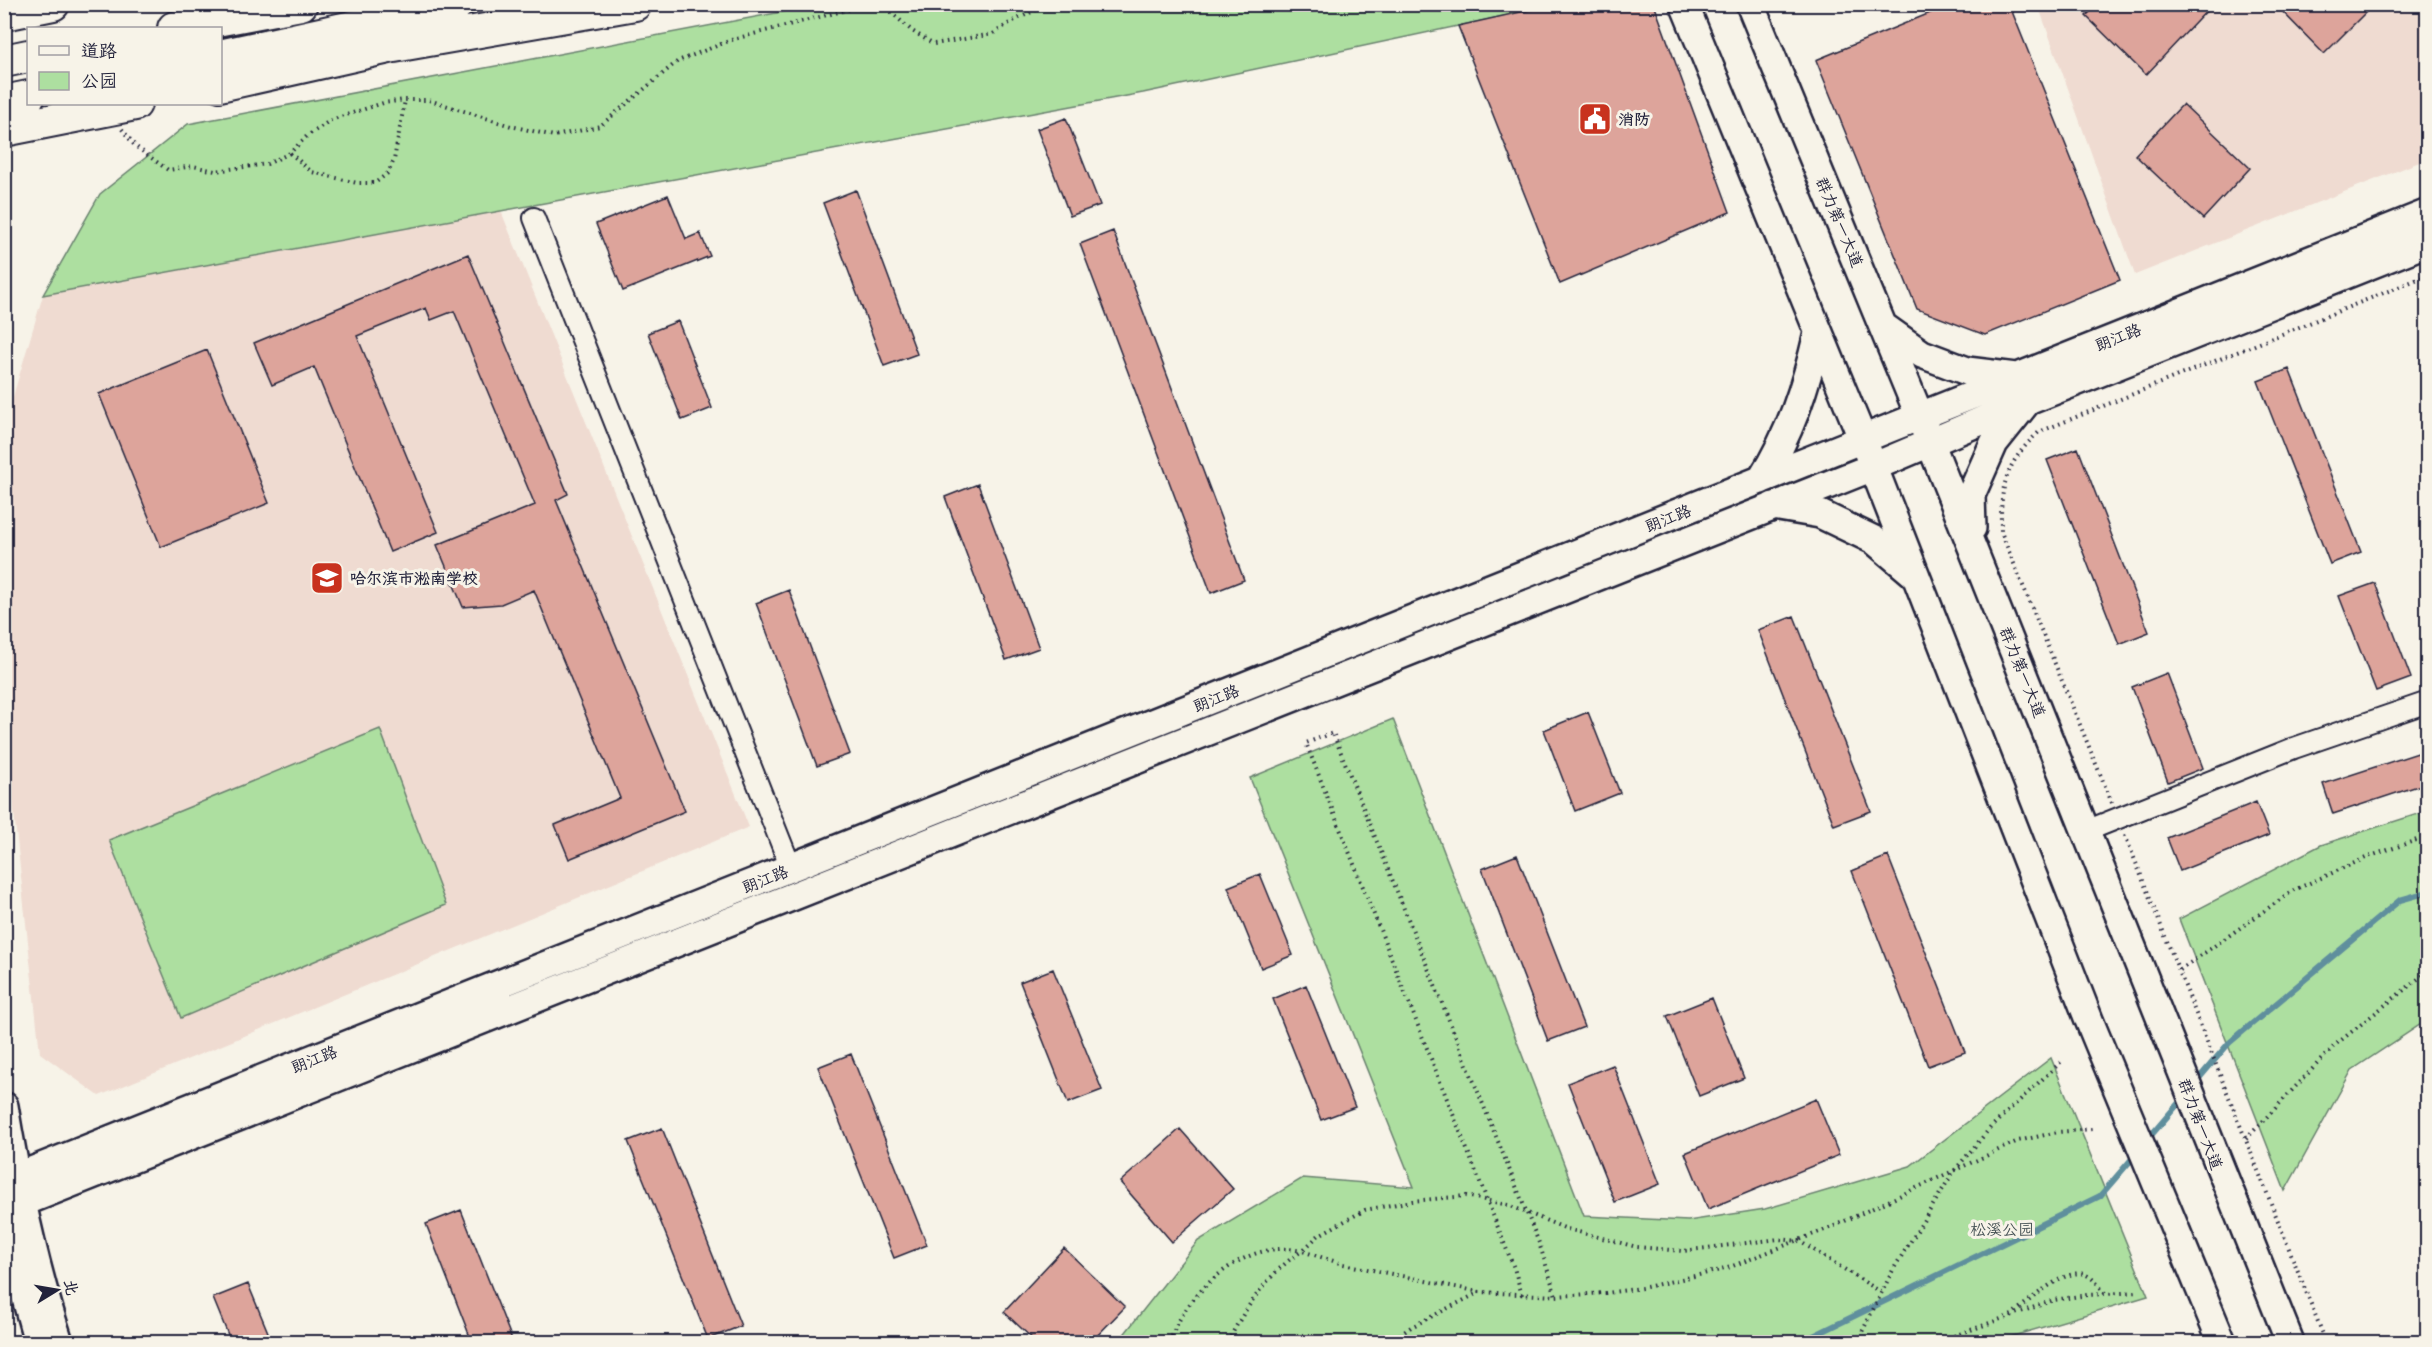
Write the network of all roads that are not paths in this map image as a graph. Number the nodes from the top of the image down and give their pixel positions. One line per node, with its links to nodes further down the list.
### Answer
1 (53, 4): 7 (highway)
2 (301, 4): 8 (highway)
3 (457, 4): 10 (highway)
4 (635, 4): 12 (highway)
5 (1684, 4): 21 (main road)
6 (1750, 4): 20 (main road, 群力第一大道)
7 (4, 14)
8 (179, 27)
9 (27, 56): 11 (highway)
10 (222, 56)
11 (4, 61)
12 (222, 85)
13 (27, 97): 14 (highway)
14 (4, 102)
15 (121, 107): 16 (highway)
16 (4, 130)
17 (2427, 213): 22 (main road, 朗江路)
18 (534, 218): 33 (street)
19 (2427, 242): 22 (main road, 朗江路)
20 (1884, 327): 22 (main road); 23 (main road, 群力第一大道)
21 (1818, 333): 24 (main road); 27 (main road)
22 (2023, 389): 23 (main road, 朗江路); 25 (main road, 朗江路); 29 (main road)
23 (1920, 417): 24 (main road, 朗江路); 25 (main road, 群力第一大道)
24 (1863, 440): 26 (main road); 27 (main road, 朗江路)
25 (1931, 442): 26 (main road, 朗江路); 29 (main road, 群力第一大道)
26 (1873, 467): 28 (main road, 朗江路); 30 (main road)
27 (1761, 480): 33 (main road, 朗江路)
28 (1772, 506): 30 (main road); 35 (main road, 朗江路)
29 (1973, 548): 32 (main road, 群力第一大道)
30 (1917, 577): 38 (main road)
31 (2427, 702): 32 (street)
32 (2086, 831): 39 (main road, 群力第一大道)
33 (791, 868): 35 (main road, 朗江路)
34 (4, 1106): 35 (main road)
35 (11, 1198): 36 (main road); 37 (main road)
36 (38, 1342)
37 (59, 1342)
38 (2222, 1342)
39 (2290, 1342)

